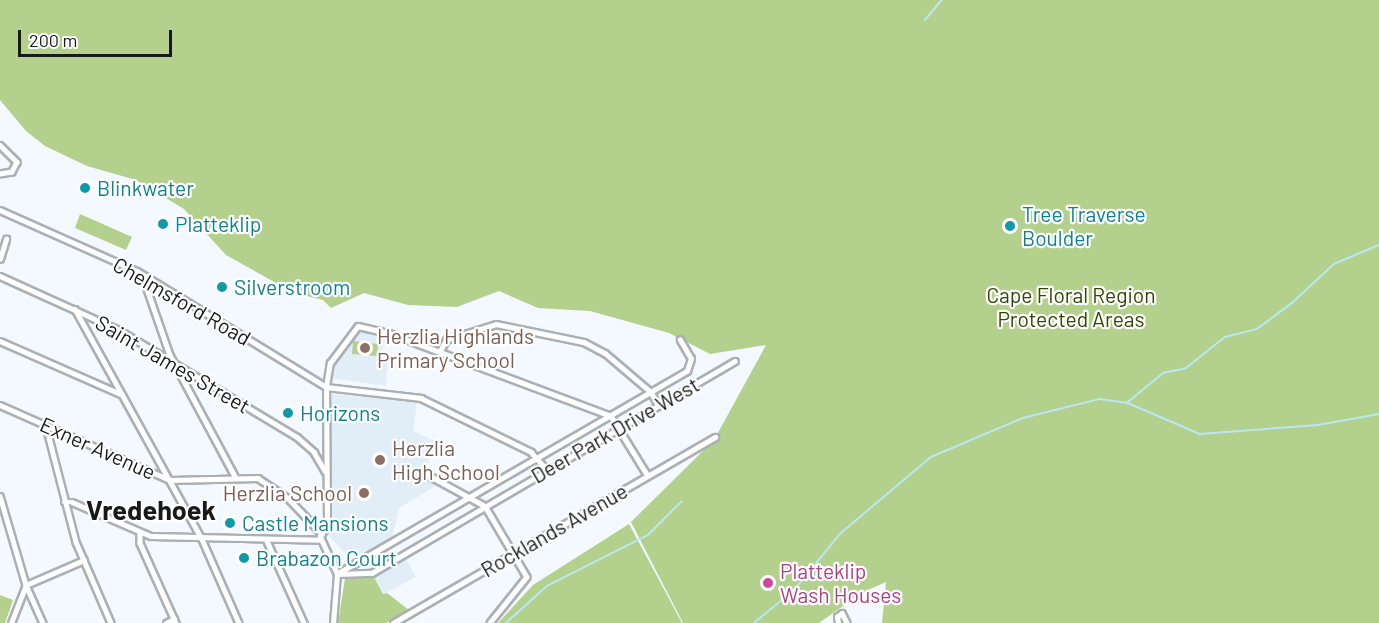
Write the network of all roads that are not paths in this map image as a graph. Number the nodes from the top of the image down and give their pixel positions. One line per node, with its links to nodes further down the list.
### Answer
1 (0, 145): 2 (street)
2 (0, 174)
3 (0, 210): 7 (street, Chelmsford Road)
4 (6, 239): 5 (street)
5 (0, 259)
6 (0, 276): 8 (street, Saint James Street)
7 (146, 276): 15 (street); 18 (street, Chelmsford Road)
8 (75, 308): 9 (street, Saint James Street); 10 (street)
9 (90, 315): 10 (street); 15 (street, Saint James Street)
10 (86, 329): 16 (street)
11 (0, 340): 17 (street)
12 (680, 340): 19 (street)
13 (440, 351): 18 (street); 19 (street); 23 (street)
14 (735, 361): 21 (street, Deer Park Drive West)
15 (176, 365): 30 (street); 32 (street, Saint James Street)
16 (112, 378): 17 (street); 20 (street)
17 (100, 384): 20 (street)
18 (326, 387): 27 (street); 32 (street)
19 (651, 392): 21 (street); 23 (street)
20 (122, 395): 33 (street)
21 (658, 404): 25 (street, Deer Park Drive West)
22 (0, 405): 24 (street, Exner Avenue)
23 (610, 416): 25 (street); 27 (street)
24 (46, 426): 33 (street, Exner Avenue); 36 (street)
25 (618, 427): 28 (street, Deer Park Drive West); 31 (street)
26 (715, 437): 31 (street, Rocklands Avenue)
27 (537, 459): 28 (street); 35 (street)
28 (547, 470): 37 (street, Deer Park Drive West)
29 (421, 471): 35 (street)
30 (235, 476): 33 (street, Exner Avenue); 40 (street, Exner Avenue)
31 (648, 476): 44 (street, Rocklands Avenue)
32 (327, 477): 40 (street)
33 (170, 480): 41 (street)
34 (0, 496): 38 (street)
35 (473, 497): 37 (street); 46 (street)
36 (64, 502): 39 (street); 45 (street)
37 (485, 506): 44 (street); 48 (street, Deer Park Drive West)
38 (3, 517): 49 (street)
39 (140, 533): 41 (street); 50 (street)
40 (321, 533): 42 (street)
41 (201, 537): 43 (street); 55 (street)
42 (321, 540): 43 (street); 47 (street)
43 (267, 541): 56 (street)
44 (513, 553): 58 (street, Rocklands Avenue); 59 (street)
45 (84, 560): 49 (street); 53 (street)
46 (356, 564): 47 (street); 48 (street)
47 (337, 574): 48 (street); 57 (street)
48 (363, 576)
49 (27, 585): 51 (street); 52 (street)
50 (175, 621): 54 (street)
51 (11, 623)
52 (43, 623)
53 (111, 623)
54 (166, 623)
55 (239, 623)
56 (304, 623)
57 (333, 623)
58 (393, 623)
59 (490, 623)
60 (838, 623): 61 (street)
61 (847, 623)

